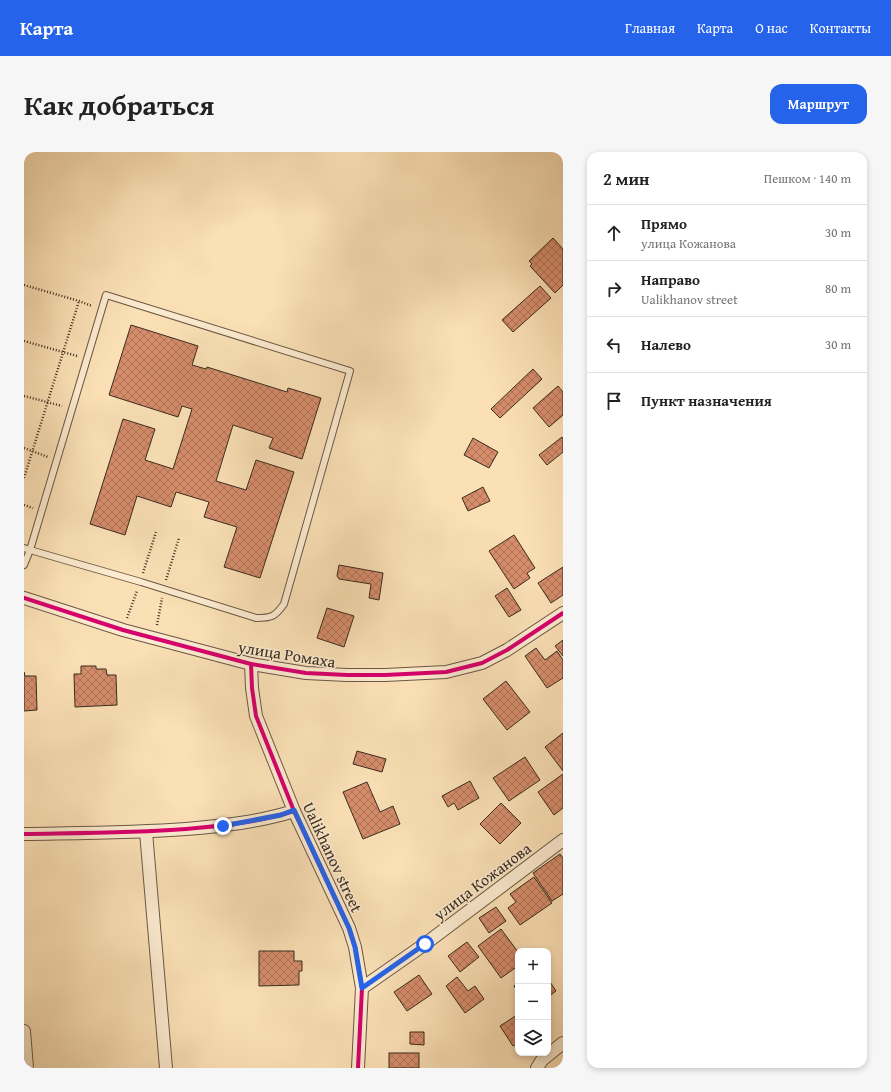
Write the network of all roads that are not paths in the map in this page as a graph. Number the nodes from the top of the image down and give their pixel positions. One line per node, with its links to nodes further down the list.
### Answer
1 (27, 549): 1 (lane); 2 (lane)
2 (24, 565)
3 (24, 598): 5 (street, улица Ромаха)
4 (563, 613): 5 (street, улица Ромаха)
5 (251, 664): 6 (street, Ualikhanov street)
6 (294, 810): 7 (street); 10 (street, Ualikhanov street)
7 (146, 832): 8 (street); 14 (street)
8 (24, 834)
9 (563, 840): 10 (street, улица Кожанова)
10 (362, 988): 15 (street, Ualikhanov street)
11 (24, 1031): 13 (street)
12 (563, 1043): 16 (street)
13 (27, 1068)
14 (166, 1068)
15 (358, 1068)
16 (537, 1068)

